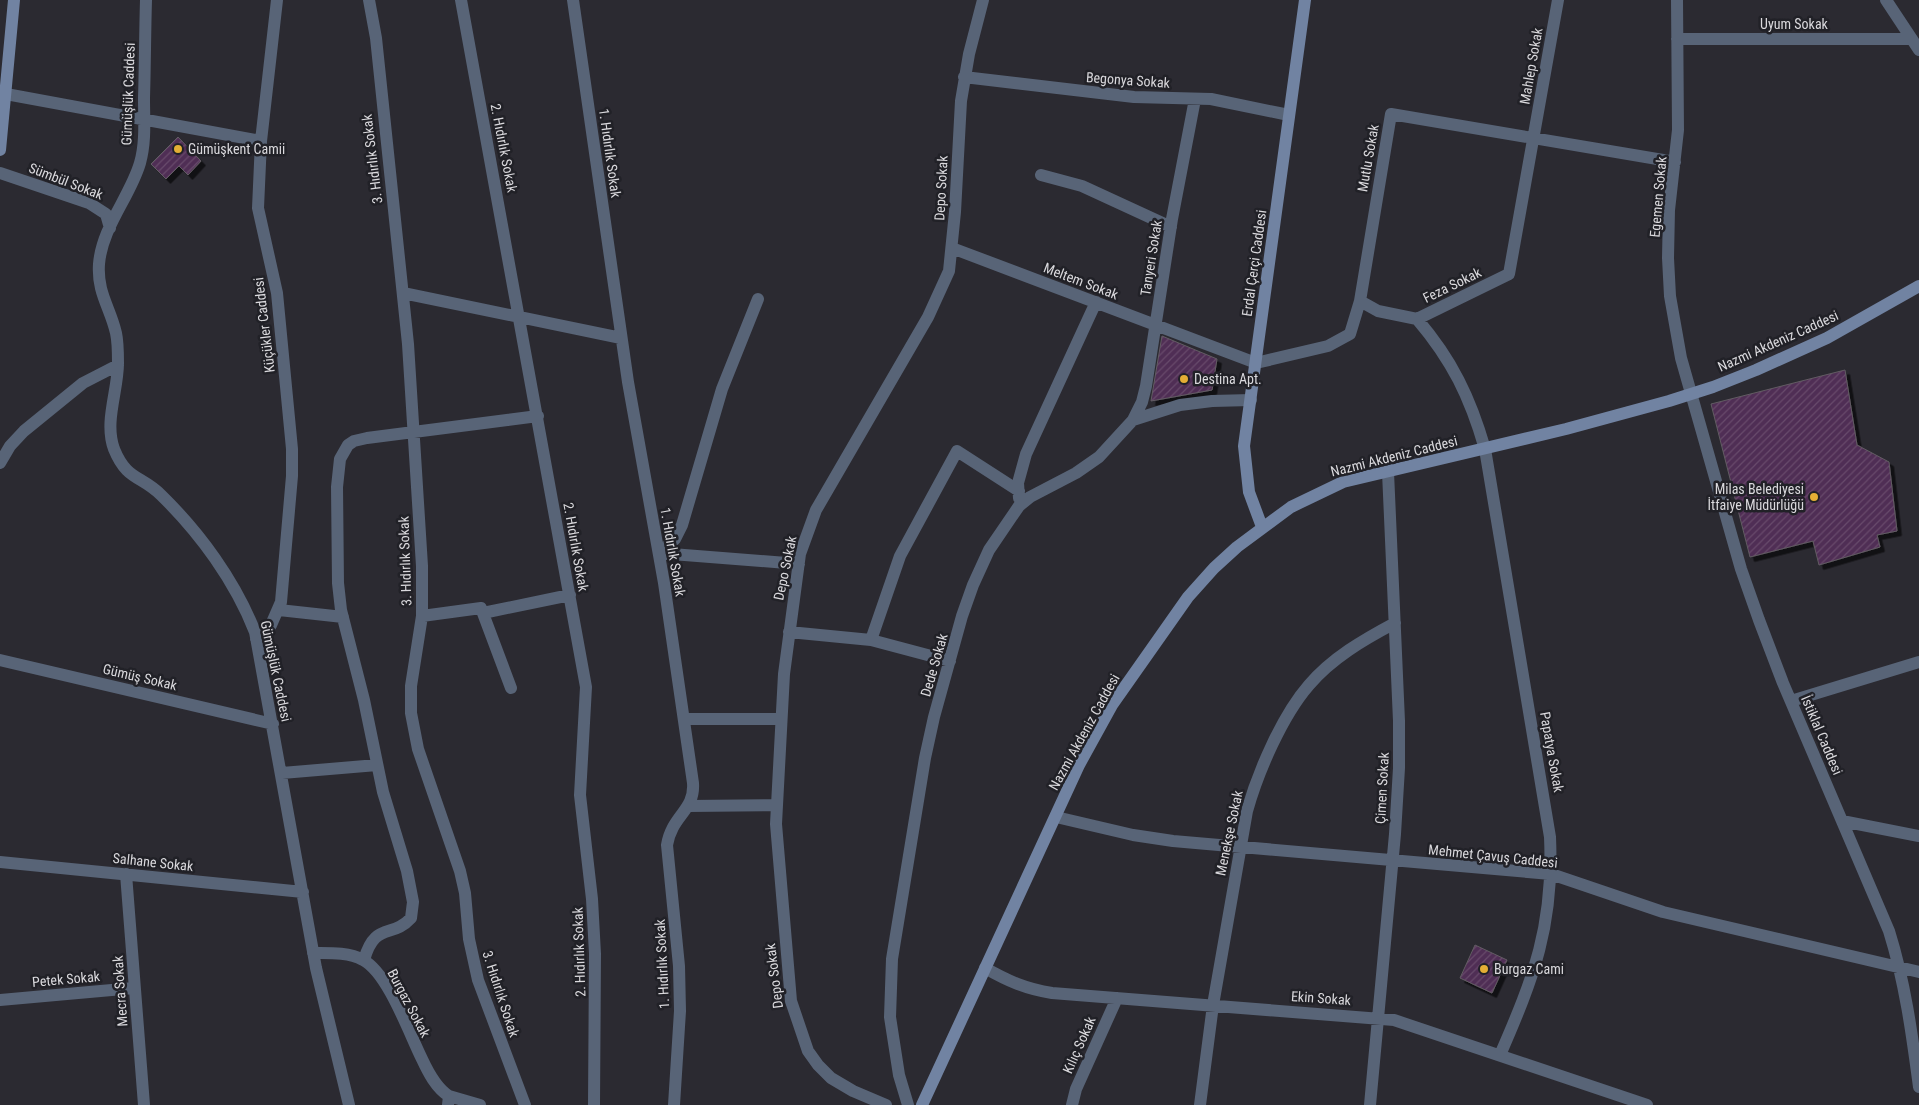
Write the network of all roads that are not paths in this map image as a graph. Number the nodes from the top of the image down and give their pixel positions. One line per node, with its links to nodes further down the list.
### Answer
1 (14, 0): 16 (street)
2 (146, 0): 19 (street, Gümüşlük Caddesi)
3 (277, 0): 21 (street, Küçükler Caddesi)
4 (369, 0): 30 (street, 3. Hıdırlık Sokak)
5 (462, 0): 34 (street, 2. Hıdırlık Sokak)
6 (573, 0): 37 (street, 1. Hıdırlık Sokak)
7 (983, 0): 15 (street, Depo Sokak)
8 (1305, 0): 18 (street, Erdal Çerçi Caddesi)
9 (1558, 0): 20 (street, Mahlep Sokak)
10 (1677, 0): 12 (street, Egemen Sokak)
11 (1886, 0): 13 (street)
12 (1677, 38): 13 (street, Uyum Sokak); 23 (street, Egemen Sokak)
13 (1912, 39): 14 (street)
14 (1919, 50)
15 (964, 77): 17 (street, Begonya Sokak); 28 (street, Depo Sokak)
16 (3, 95): 19 (street); 22 (street)
17 (1195, 99): 18 (street, Begonya Sokak); 26 (street, Tanyeri Sokak)
18 (1289, 116): 38 (street, Erdal Çerçi Caddesi)
19 (144, 119): 21 (street); 27 (street, Gümüşlük Caddesi)
20 (1534, 138): 23 (street, Mutlu Sokak); 32 (street, Mutlu Sokak); 35 (street, Feza Sokak)
21 (261, 141): 54 (street, Küçükler Caddesi)
22 (0, 150)
23 (1676, 162): 40 (street, Egemen Sokak)
24 (0, 173): 27 (street, Sümbül Sokak)
25 (1041, 175): 26 (street)
26 (1171, 227): 36 (street, Tanyeri Sokak)
27 (110, 228): 39 (street, Gümüşlük Caddesi)
28 (952, 248): 33 (street, Meltem Sokak); 52 (street, Depo Sokak)
29 (1919, 286): 40 (street, Nazmi Akdeniz Caddesi)
30 (403, 293): 34 (street); 44 (street, 3. Hıdırlık Sokak)
31 (758, 299): 51 (street)
32 (1360, 301): 35 (street); 38 (street, Mutlu Sokak)
33 (1096, 302): 36 (street, Meltem Sokak); 48 (street)
34 (521, 318): 37 (street); 42 (street, 2. Hıdırlık Sokak)
35 (1417, 319): 45 (street, Feza Sokak)
36 (1156, 325): 38 (street, Meltem Sokak); 43 (street, Tanyeri Sokak)
37 (621, 338): 51 (street, 1. Hıdırlık Sokak)
38 (1256, 363): 41 (street, Erdal Çerçi Caddesi)
39 (118, 365): 46 (street); 60 (street, Gümüşlük Caddesi)
40 (1692, 394): 45 (street, Nazmi Akdeniz Caddesi); 66 (street, İstiklal Caddesi)
41 (1251, 400): 43 (street, Dede Sokak); 50 (street, Erdal Çerçi Caddesi)
42 (538, 416): 44 (street); 53 (street, 2. Hıdırlık Sokak)
43 (1133, 420): 49 (street, Dede Sokak)
44 (413, 432): 56 (street, 3. Hıdırlık Sokak); 57 (street)
45 (1485, 449): 47 (street, Nazmi Akdeniz Caddesi); 81 (street, Papatya Sokak)
46 (0, 463)
47 (1388, 472): 50 (street, Nazmi Akdeniz Caddesi); 58 (street, Çimen Sokak)
48 (1019, 491): 49 (street); 61 (street)
49 (1019, 506): 63 (street, Dede Sokak)
50 (1262, 527): 74 (street, Nazmi Akdeniz Caddesi)
51 (659, 553): 52 (street); 67 (street, 1. Hıdırlık Sokak)
52 (799, 564): 59 (street, Depo Sokak)
53 (570, 594): 55 (street); 100 (street, 2. Hıdırlık Sokak)
54 (279, 610): 57 (street); 60 (street, Küçükler Caddesi)
55 (483, 613): 56 (street); 65 (street)
56 (422, 616): 99 (street, 3. Hıdırlık Sokak)
57 (343, 617): 70 (street)
58 (1395, 623): 77 (street, Menekşe Sokak); 78 (street, Çimen Sokak)
59 (789, 632): 61 (street); 68 (street, Depo Sokak)
60 (256, 639): 69 (street, Gümüşlük Caddesi)
61 (871, 640): 63 (street)
62 (0, 660): 69 (street, Gümüş Sokak)
63 (950, 661): 103 (street, Dede Sokak)
64 (1919, 662): 66 (street)
65 (511, 688)
66 (1791, 701): 75 (street, İstiklal Caddesi)
67 (684, 719): 68 (street); 73 (street, 1. Hıdırlık Sokak)
68 (781, 720): 72 (street, Depo Sokak)
69 (273, 724): 71 (street, Gümüşlük Caddesi)
70 (377, 765): 71 (street); 84 (street)
71 (282, 773): 82 (street, Gümüşlük Caddesi)
72 (777, 805): 73 (street); 102 (street, Depo Sokak)
73 (688, 806): 101 (street, 1. Hıdırlık Sokak)
74 (1056, 817): 77 (street, Mehmet Çavuş Caddesi); 86 (street, Nazmi Akdeniz Caddesi)
75 (1842, 821): 76 (street); 85 (street, İstiklal Caddesi)
76 (1919, 836)
77 (1240, 847): 78 (street, Mehmet Çavuş Caddesi); 91 (street, Menekşe Sokak)
78 (1393, 861): 81 (street, Mehmet Çavuş Caddesi); 92 (street, Çimen Sokak)
79 (0, 862): 80 (street, Salhane Sokak)
80 (126, 874): 82 (street, Salhane Sokak); 88 (street, Mecra Sokak)
81 (1551, 874): 85 (street, Mehmet Çavuş Caddesi); 93 (street, Papatya Sokak)
82 (303, 892): 83 (street, Gümüşlük Caddesi)
83 (314, 953): 84 (street); 97 (street, Gümüşlük Caddesi)
84 (364, 960): 95 (street, Burgaz Sokak)
85 (1900, 967): 87 (street, Mehmet Çavuş Caddesi); 94 (street, İstiklal Caddesi)
86 (986, 968): 89 (street, Ekin Sokak); 104 (street, Nazmi Akdeniz Caddesi)
87 (1919, 972)
88 (134, 988): 90 (street, Petek Sokak); 96 (street, Mecra Sokak)
89 (1117, 998): 91 (street, Ekin Sokak); 105 (street, Kılıç Sokak)
90 (0, 1000)
91 (1213, 1005): 92 (street, Ekin Sokak); 106 (street, Menekşe Sokak)
92 (1379, 1017): 93 (street, Ekin Sokak); 107 (street, Çimen Sokak)
93 (1500, 1055): 108 (street, Ekin Sokak)
94 (1919, 1087)
95 (448, 1100): 98 (street)
96 (144, 1105)
97 (349, 1105)
98 (480, 1105)
99 (524, 1105)
100 (594, 1105)
101 (674, 1105)
102 (886, 1105)
103 (908, 1105)
104 (922, 1105)
105 (1072, 1105)
106 (1200, 1105)
107 (1370, 1105)
108 (1648, 1105)

